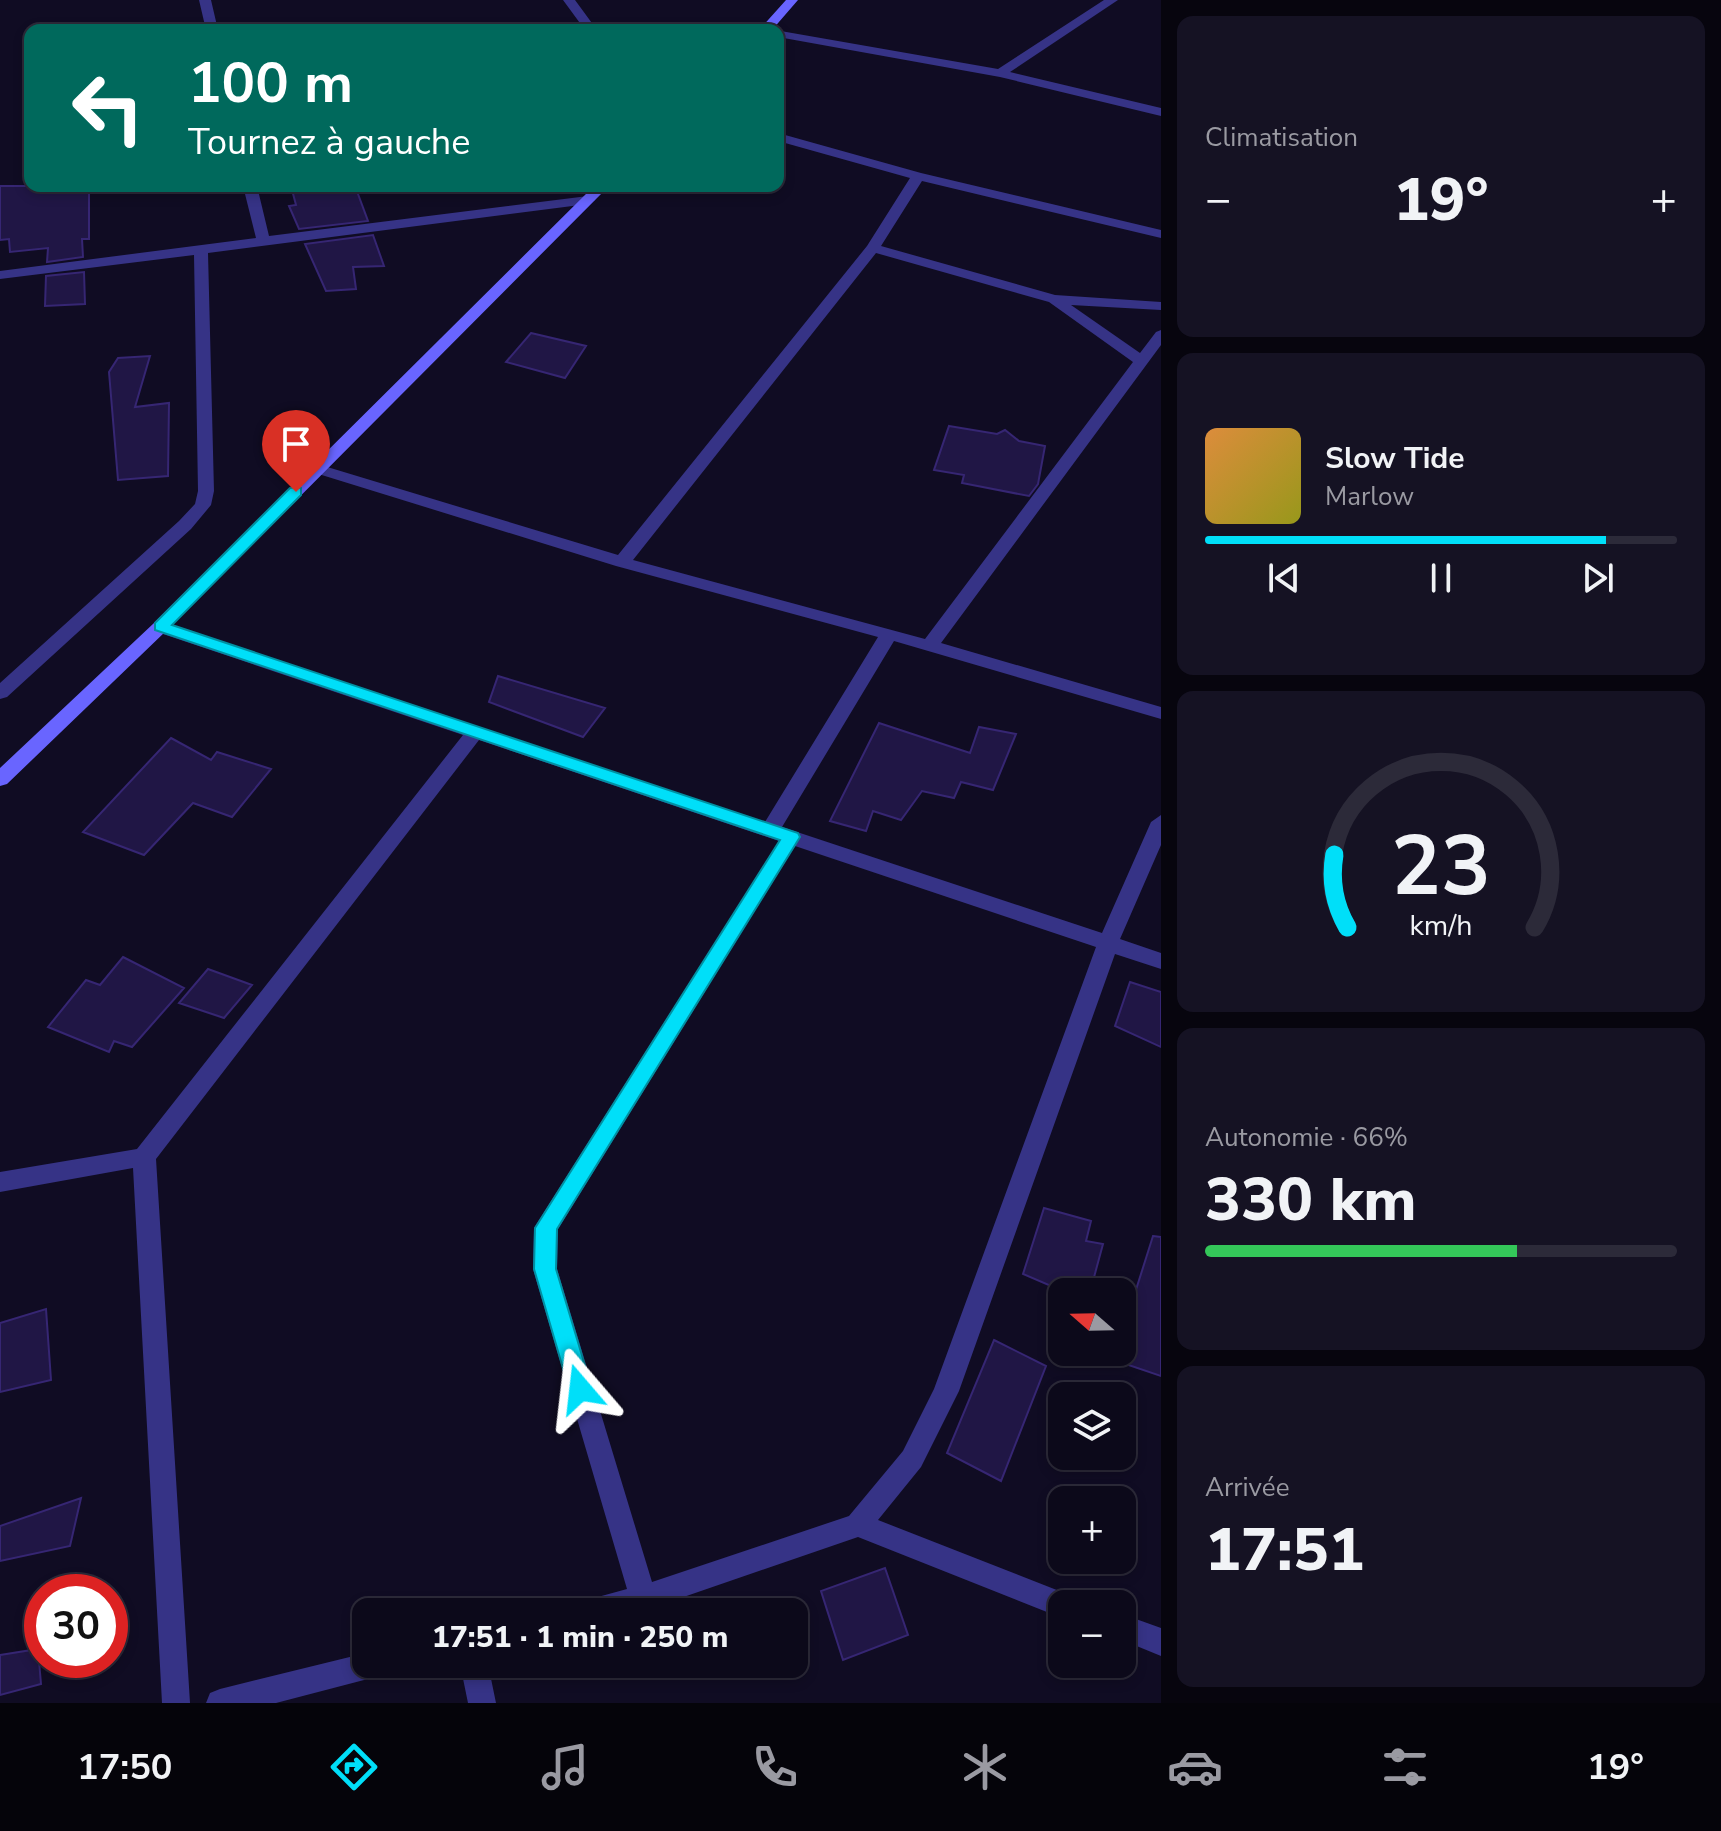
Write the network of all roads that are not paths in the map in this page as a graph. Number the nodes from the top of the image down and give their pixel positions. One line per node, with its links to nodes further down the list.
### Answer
1 (205, 0): 5 (street)
2 (569, 0): 6 (street)
3 (792, 0): 7 (street)
4 (1112, 0): 9 (street)
5 (211, 24)
6 (587, 24)
7 (770, 24)
8 (784, 34): 9 (street)
9 (1000, 73): 10 (street)
10 (1161, 112)
11 (784, 139): 12 (street)
12 (918, 176): 16 (street); 18 (street)
13 (251, 192): 17 (street)
14 (596, 192): 15 (street)
15 (588, 200): 17 (street); 25 (street)
16 (1161, 234)
17 (264, 243): 19 (street)
18 (873, 248): 21 (street); 26 (street)
19 (201, 250): 20 (street); 30 (street)
20 (0, 275)
21 (1054, 299): 22 (street); 24 (street)
22 (1161, 306)
23 (1160, 340): 24 (street)
24 (1142, 362): 29 (street)
25 (318, 469): 26 (street); 27 (street)
26 (622, 562): 28 (street)
27 (160, 627): 32 (street); 33 (street)
28 (889, 634): 29 (street); 35 (street)
29 (929, 646): 31 (street)
30 (0, 693)
31 (1161, 713)
32 (475, 732): 35 (street); 38 (street)
33 (0, 779)
34 (1161, 822): 36 (street)
35 (780, 834): 36 (street); 41 (street)
36 (1108, 943): 37 (street); 40 (street)
37 (1161, 961)
38 (144, 1157): 39 (street); 47 (street)
39 (0, 1182)
40 (858, 1525): 41 (street); 42 (street)
41 (643, 1598)
42 (1048, 1600)
43 (1136, 1632): 44 (street)
44 (1161, 1642)
45 (352, 1670): 48 (street)
46 (477, 1678): 49 (street)
47 (176, 1703)
48 (220, 1703)
49 (482, 1703)

